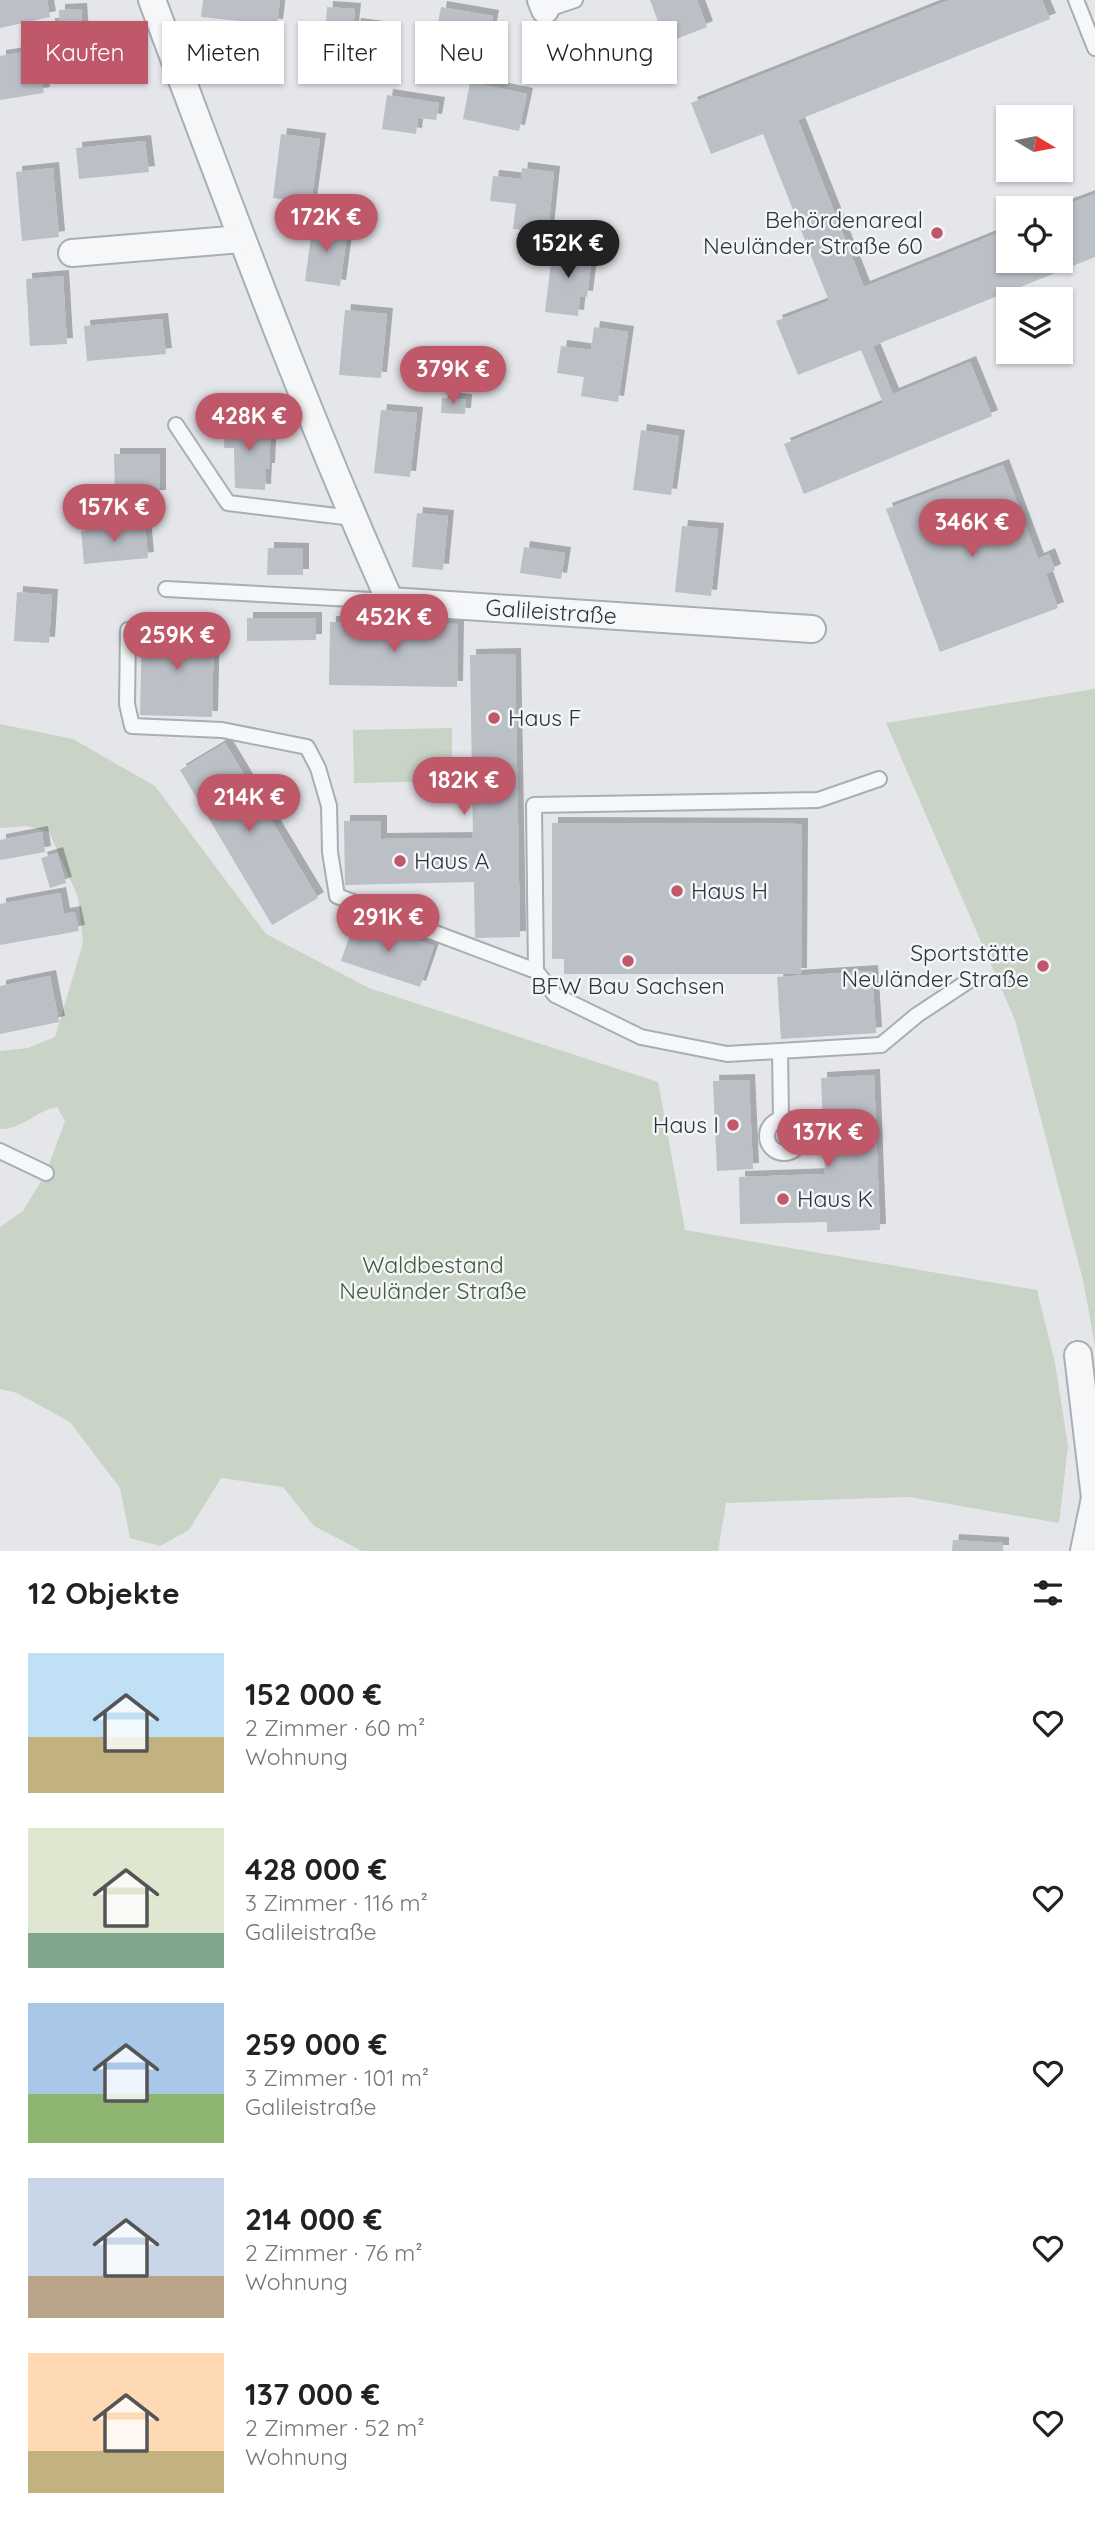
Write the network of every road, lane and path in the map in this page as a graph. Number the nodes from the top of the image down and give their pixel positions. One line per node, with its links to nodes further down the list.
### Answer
1 (152, 0): 6 (street)
2 (575, 0): 4 (lane)
3 (1076, 0): 5 (lane)
4 (543, 5)
5 (1095, 48)
6 (242, 239): 7 (street); 9 (street)
7 (72, 253)
8 (176, 425): 9 (lane)
9 (353, 518): 11 (street)
10 (166, 589): 11 (lane)
11 (390, 601): 12 (street, Galileistraße)
12 (812, 629)
13 (128, 630): 15 (lane)
14 (879, 779): 15 (lane)
15 (536, 971): 17 (lane)
16 (970, 980): 17 (lane)
17 (780, 1051): 18 (lane)
18 (781, 1119)
19 (0, 1151): 20 (lane)
20 (46, 1173)
21 (1078, 1355): 22 (street)
22 (1095, 1498): 23 (street)
23 (1084, 1551)

